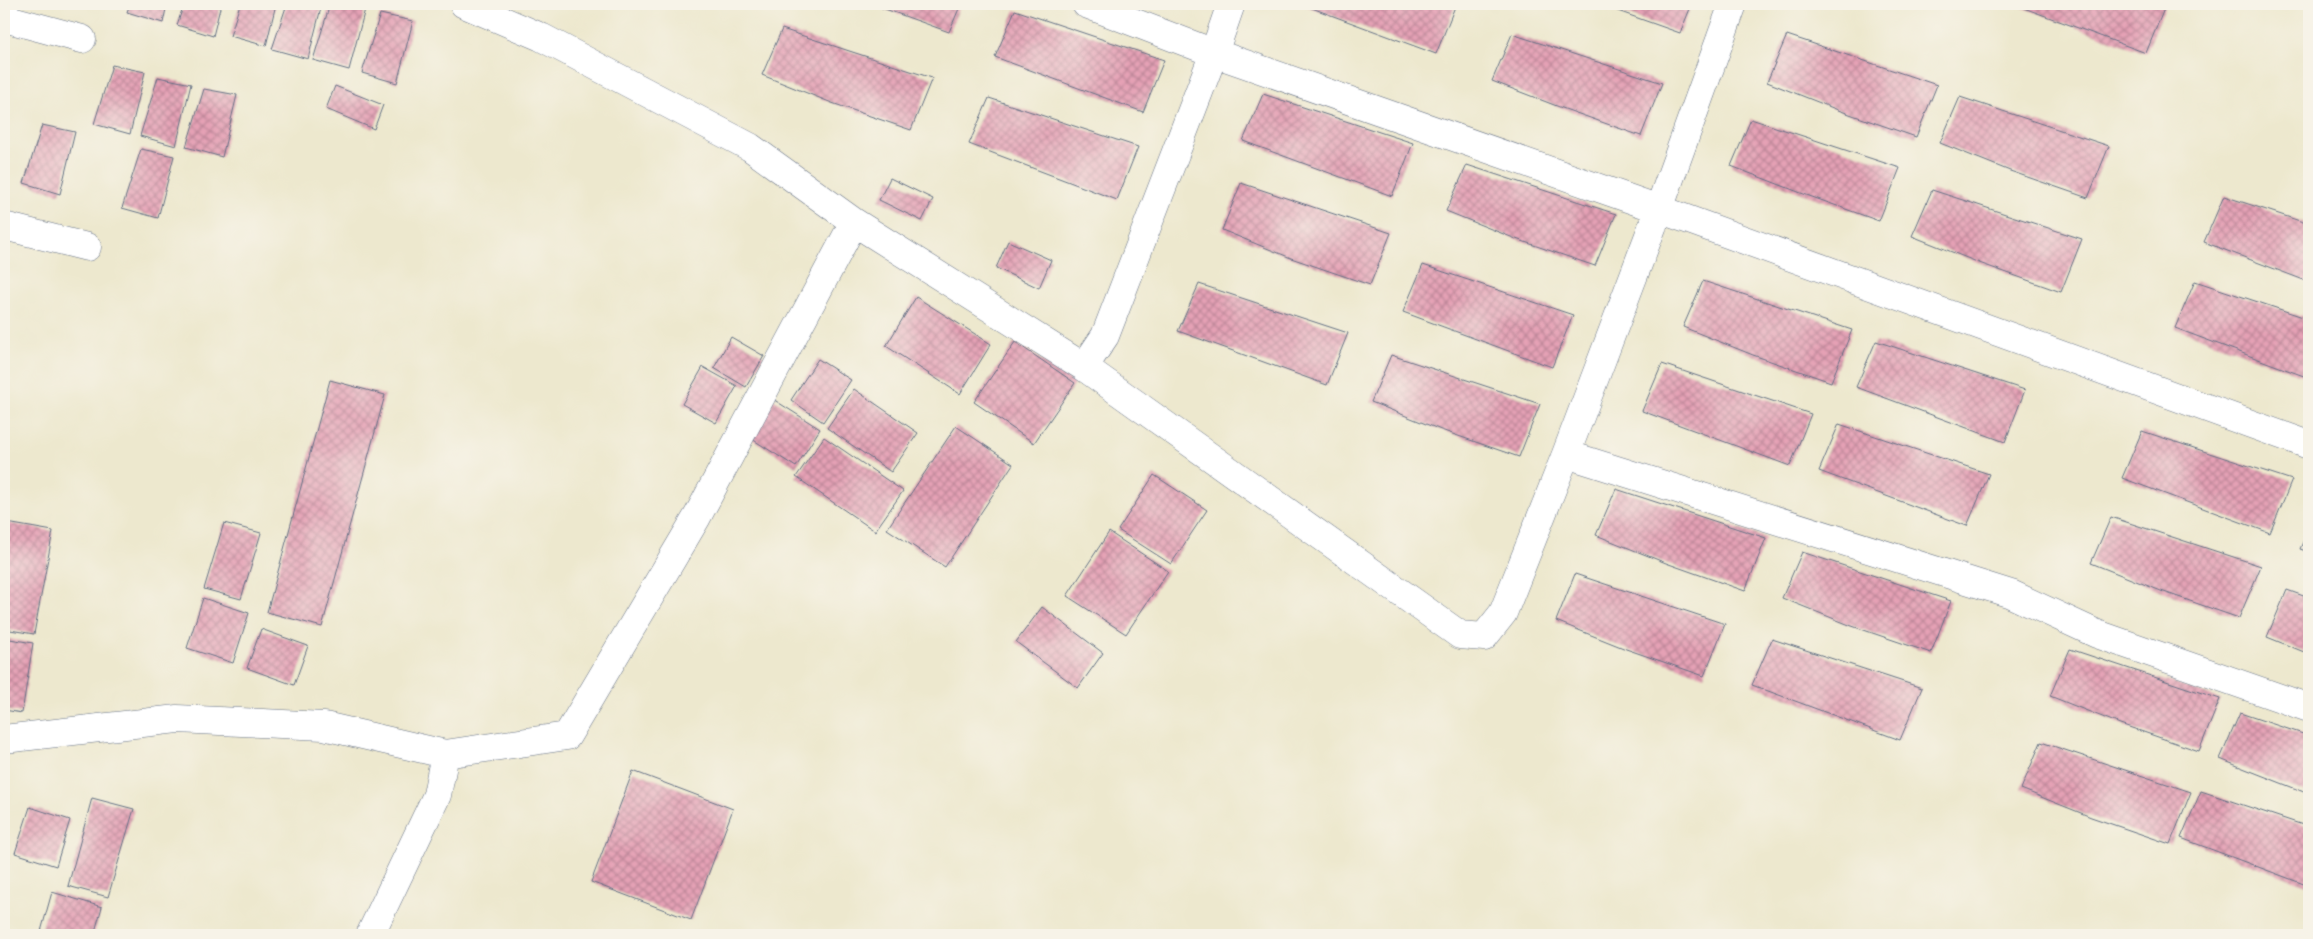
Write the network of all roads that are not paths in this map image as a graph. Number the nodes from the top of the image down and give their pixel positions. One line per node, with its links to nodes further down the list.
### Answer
1 (464, 4): 9 (street)
2 (1086, 4): 7 (street)
3 (1231, 4): 7 (street)
4 (1733, 4): 8 (street)
5 (4, 18): 6 (street)
6 (82, 39)
7 (1214, 53): 8 (street); 12 (street)
8 (1659, 209): 13 (street); 14 (street)
9 (854, 222): 12 (street); 17 (street)
10 (4, 226): 11 (street)
11 (87, 247)
12 (1084, 366): 14 (street)
13 (2309, 445)
14 (1566, 454): 15 (street)
15 (2309, 708)
16 (4, 739): 17 (street)
17 (445, 754): 18 (street)
18 (370, 935)

